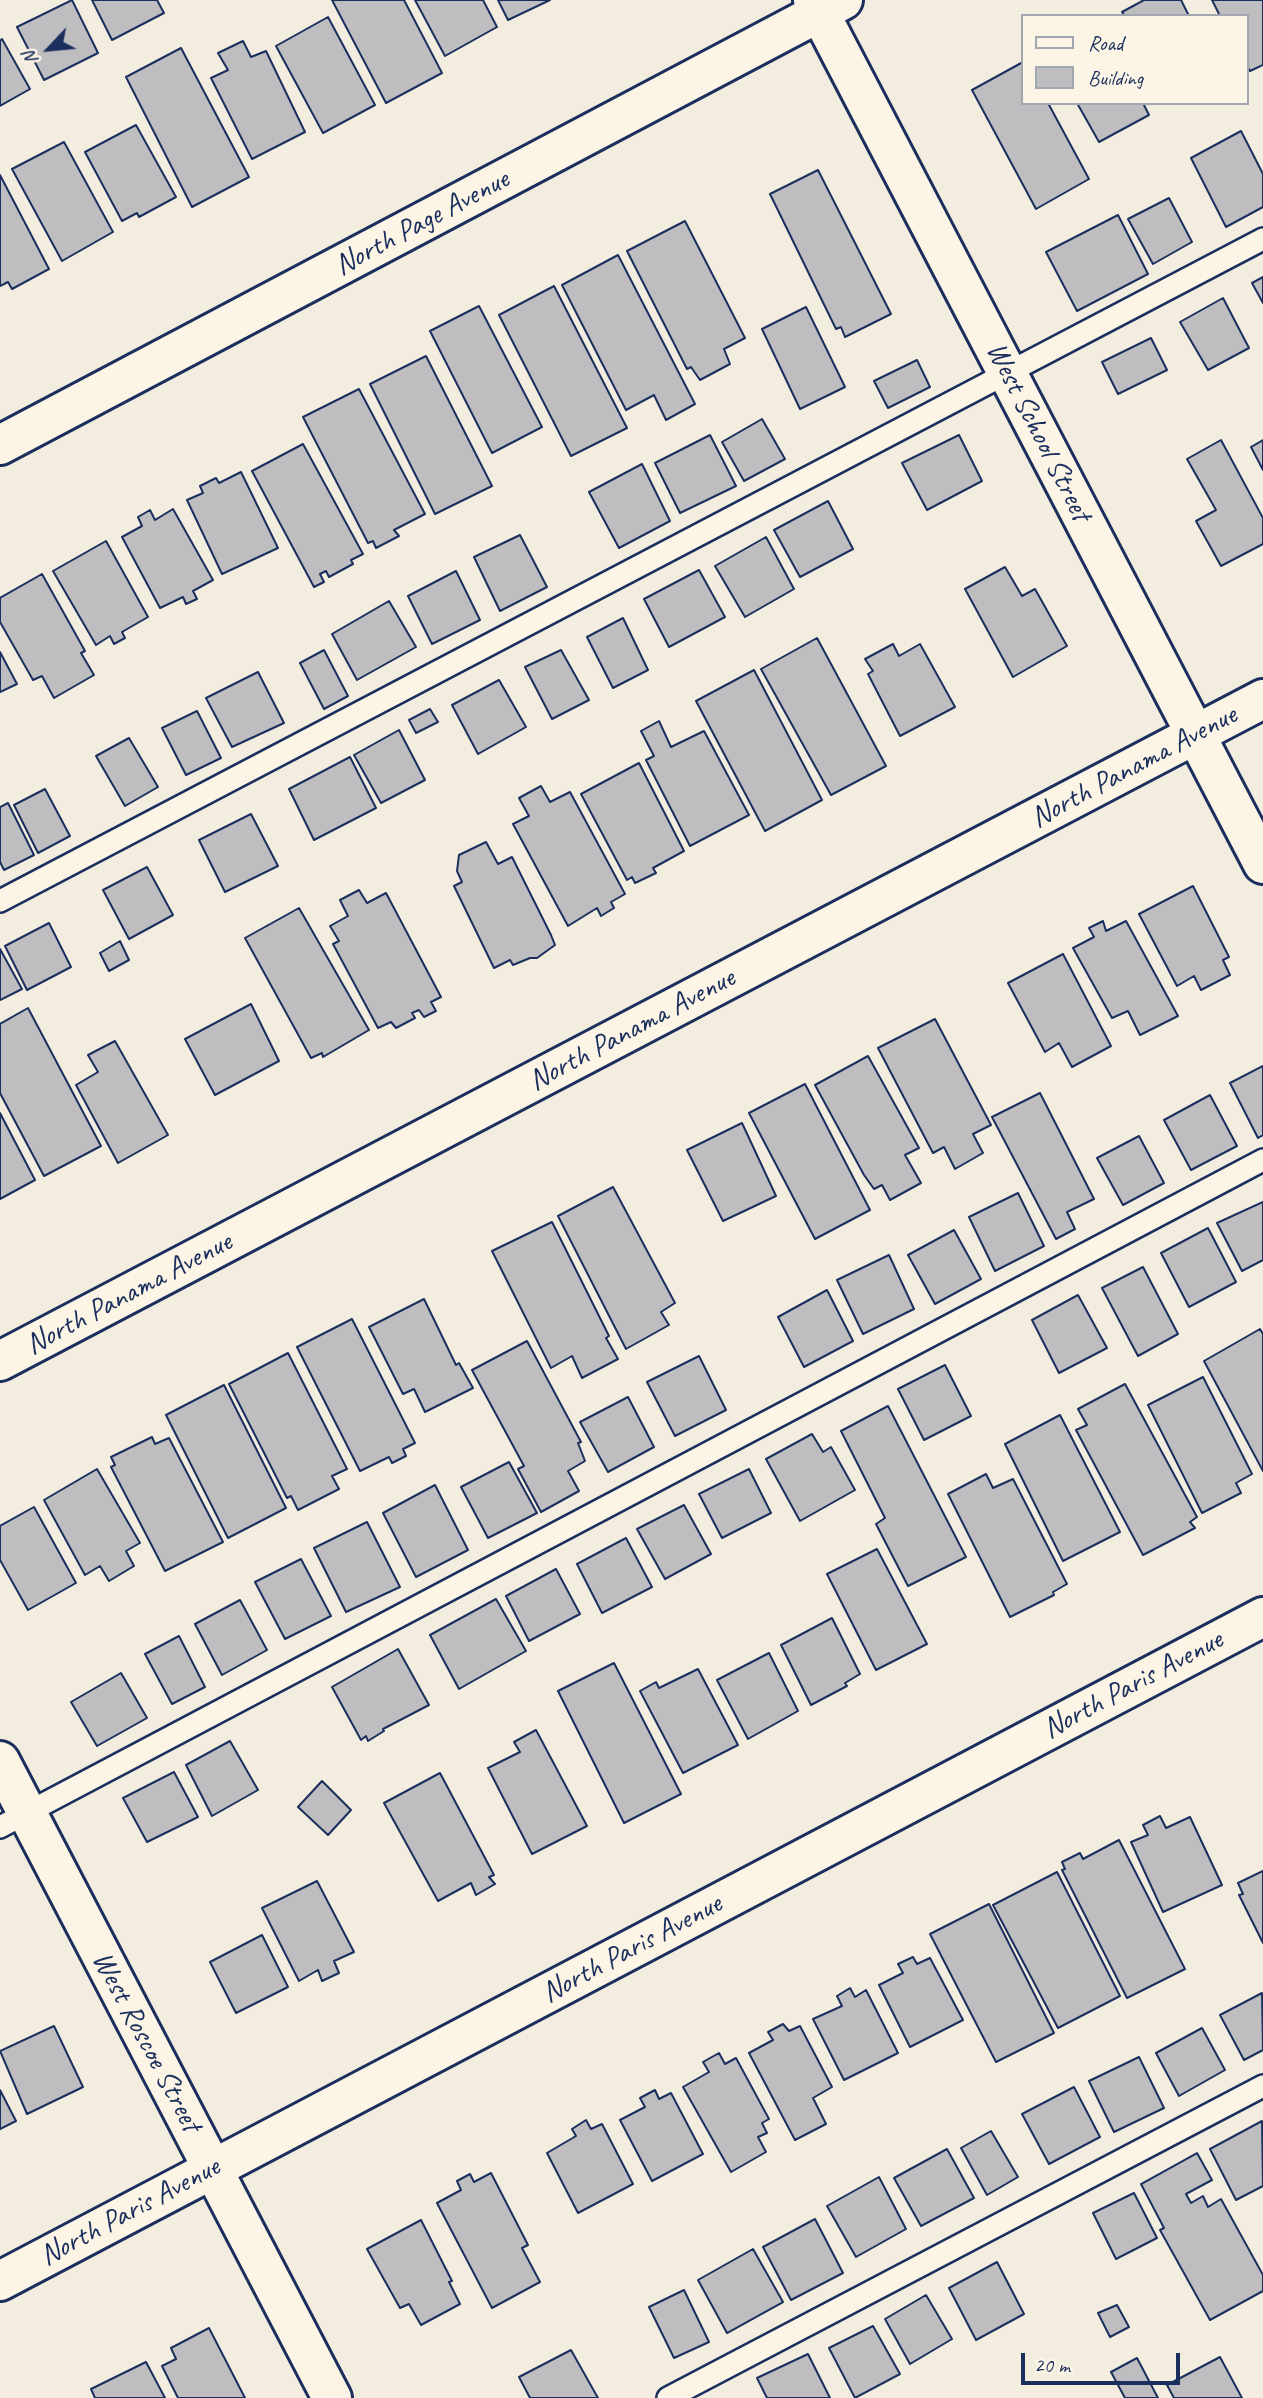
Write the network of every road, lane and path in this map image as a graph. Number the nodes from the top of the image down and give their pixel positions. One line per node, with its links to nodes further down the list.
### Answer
1 (825, 4): 3 (street, West School Street); 4 (street, North Page Avenue)
2 (1263, 239): 3 (lane)
3 (1008, 374): 6 (street, West School Street); 8 (lane)
4 (0, 445)
5 (1263, 699): 6 (street, North Panama Avenue)
6 (1195, 734): 7 (street, West School Street); 10 (street, North Panama Avenue)
7 (1263, 864)
8 (0, 901)
9 (1263, 1160): 13 (lane)
10 (0, 1361)
11 (1263, 1617): 15 (street, North Paris Avenue)
12 (0, 1761): 13 (street, West Roscoe Street)
13 (13, 1820): 15 (street, West Roscoe Street)
14 (1263, 2086): 18 (lane)
15 (212, 2169): 16 (street, North Paris Avenue); 17 (street, West Roscoe Street)
16 (0, 2281)
17 (331, 2398)
18 (668, 2398)

